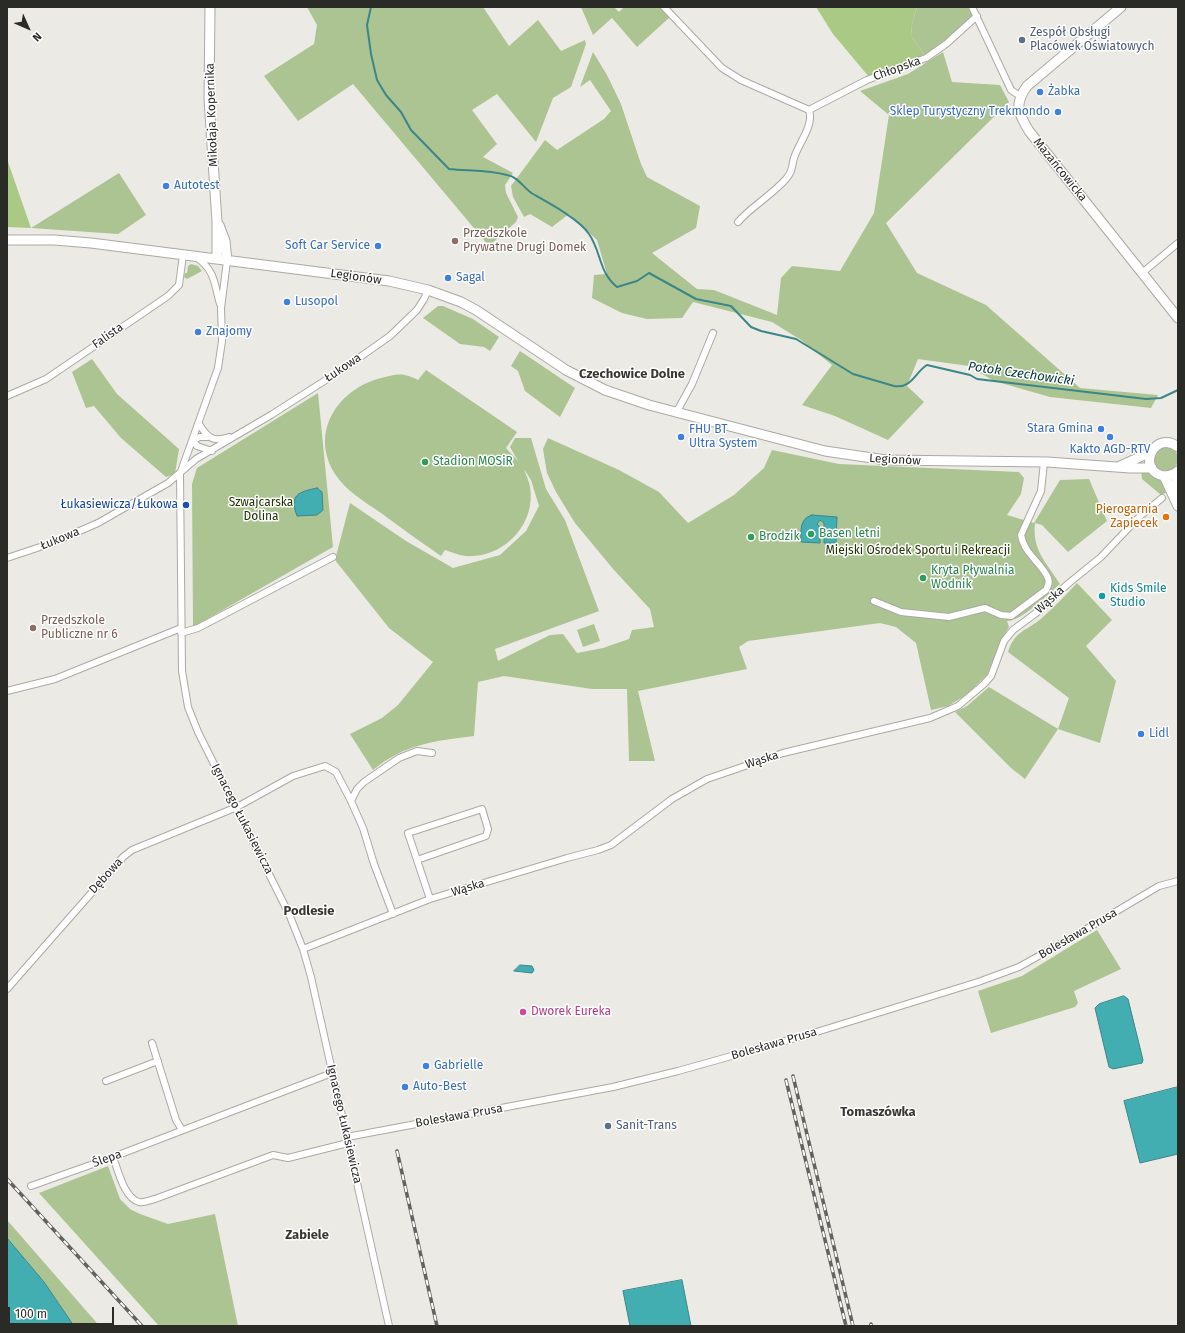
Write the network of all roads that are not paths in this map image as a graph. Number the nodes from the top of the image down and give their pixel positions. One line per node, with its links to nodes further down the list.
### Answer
1 (210, 7): 8 (street, Mikołaja Kopernika)
2 (664, 7): 7 (street)
3 (972, 7): 5 (street)
4 (1121, 7): 6 (street)
5 (977, 16): 6 (street); 7 (street, Chłopska)
6 (1020, 96): 17 (street, Mazańcowicka)
7 (809, 110): 9 (street)
8 (217, 222): 14 (street, Mikołaja Kopernika); 15 (street, Mikołaja Kopernika)
9 (738, 222)
10 (7, 240): 12 (street, Legionów)
11 (1178, 243): 17 (street)
12 (183, 255): 13 (street, Legionów); 22 (street, Falista)
13 (194, 256): 14 (street, Legionów); 16 (street, Ignacego Łukasiewicza)
14 (216, 259): 15 (street, Legionów); 16 (street)
15 (227, 261): 18 (street, Legionów); 19 (street, Ignacego Łukasiewicza)
16 (212, 273): 19 (street, Ignacego Łukasiewicza)
17 (1142, 273): 20 (street, Mazańcowicka)
18 (428, 290): 23 (street, Legionów); 25 (street, Łukowa)
19 (221, 308): 24 (street, Ignacego Łukasiewicza)
20 (1178, 318)
21 (713, 333): 23 (street)
22 (7, 396)
23 (676, 413): 31 (street, Legionów)
24 (199, 424): 26 (street); 27 (street, Ignacego Łukasiewicza)
25 (245, 431): 26 (street, Łukowa); 29 (street, Łukowa)
26 (207, 437): 27 (street, Łukowa)
27 (193, 440): 29 (street); 35 (street, Ignacego Łukasiewicza)
28 (1176, 443): 30 (street, Legionów)
29 (212, 451): 35 (street, Łukowa)
30 (1151, 452): 32 (street, Legionów); 33 (street)
31 (1044, 462): 32 (street, Legionów); 43 (street)
32 (1120, 466): 33 (street, Legionów)
33 (1152, 468): 36 (street)
34 (1177, 472): 36 (street); 37 (street)
35 (180, 474): 41 (street, Łukowa); 45 (street, Ignacego Łukasiewicza)
36 (1164, 476): 39 (street)
37 (1178, 492)
38 (1162, 498): 44 (street, Wąska)
39 (1178, 506)
40 (333, 557): 45 (street)
41 (7, 558)
42 (874, 601): 43 (street)
43 (1012, 616): 44 (street)
44 (1015, 628): 52 (street, Wąska)
45 (181, 630): 46 (street); 49 (street, Ignacego Łukasiewicza)
46 (7, 691)
47 (432, 753): 48 (street)
48 (351, 801): 49 (street, Dębowa); 53 (street, Dębowa)
49 (237, 807): 54 (street, Ignacego Łukasiewicza); 55 (street, Dębowa)
50 (417, 860): 50 (street); 52 (street)
51 (1178, 881): 61 (street, Bolesława Prusa)
52 (430, 899): 53 (street, Wąska)
53 (394, 914): 54 (street, Wąska)
54 (303, 949): 58 (street, Ignacego Łukasiewicza)
55 (7, 989)
56 (152, 1043): 57 (street)
57 (158, 1061): 59 (street); 60 (street)
58 (332, 1073): 60 (street, Ślepa); 61 (street, Ignacego Łukasiewicza)
59 (106, 1081)
60 (182, 1130): 62 (street, Ślepa)
61 (347, 1140): 62 (street, Bolesława Prusa); 64 (street, Ignacego Łukasiewicza)
62 (113, 1157): 63 (street, Ślepa)
63 (31, 1186)
64 (389, 1326)

